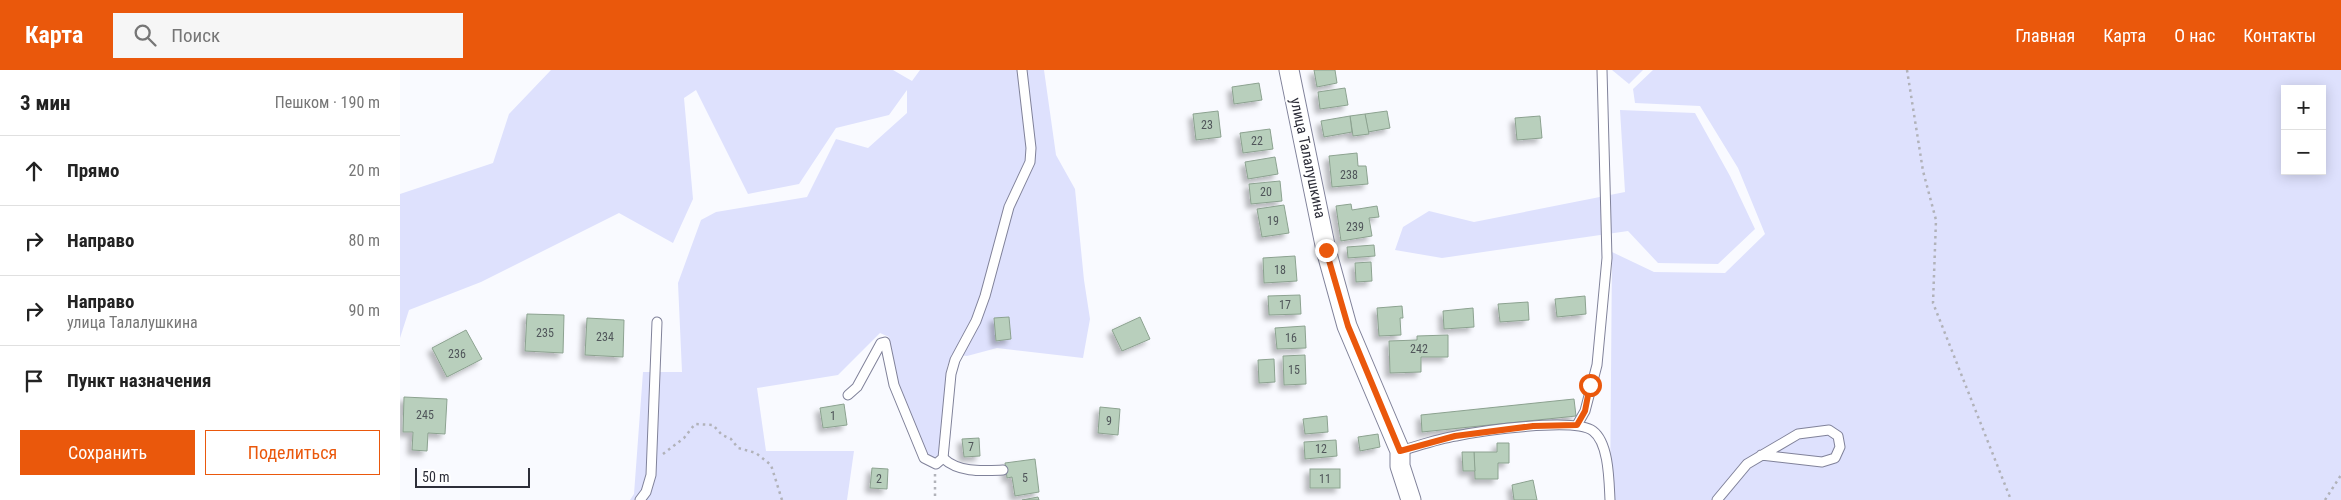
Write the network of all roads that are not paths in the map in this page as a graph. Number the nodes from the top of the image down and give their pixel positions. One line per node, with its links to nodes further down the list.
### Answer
1 (1022, 70): 9 (lane)
2 (1290, 70): 7 (street, улица Талалушкина)
3 (1602, 70): 6 (lane)
4 (658, 322): 11 (lane)
5 (848, 395): 9 (lane)
6 (1577, 425): 7 (lane); 13 (lane)
7 (1400, 451): 12 (street, улица Талалушкина)
8 (1760, 455): 8 (lane); 14 (lane)
9 (940, 461): 10 (lane)
10 (1003, 470)
11 (640, 500)
12 (1411, 500)
13 (1610, 500)
14 (1717, 500)

